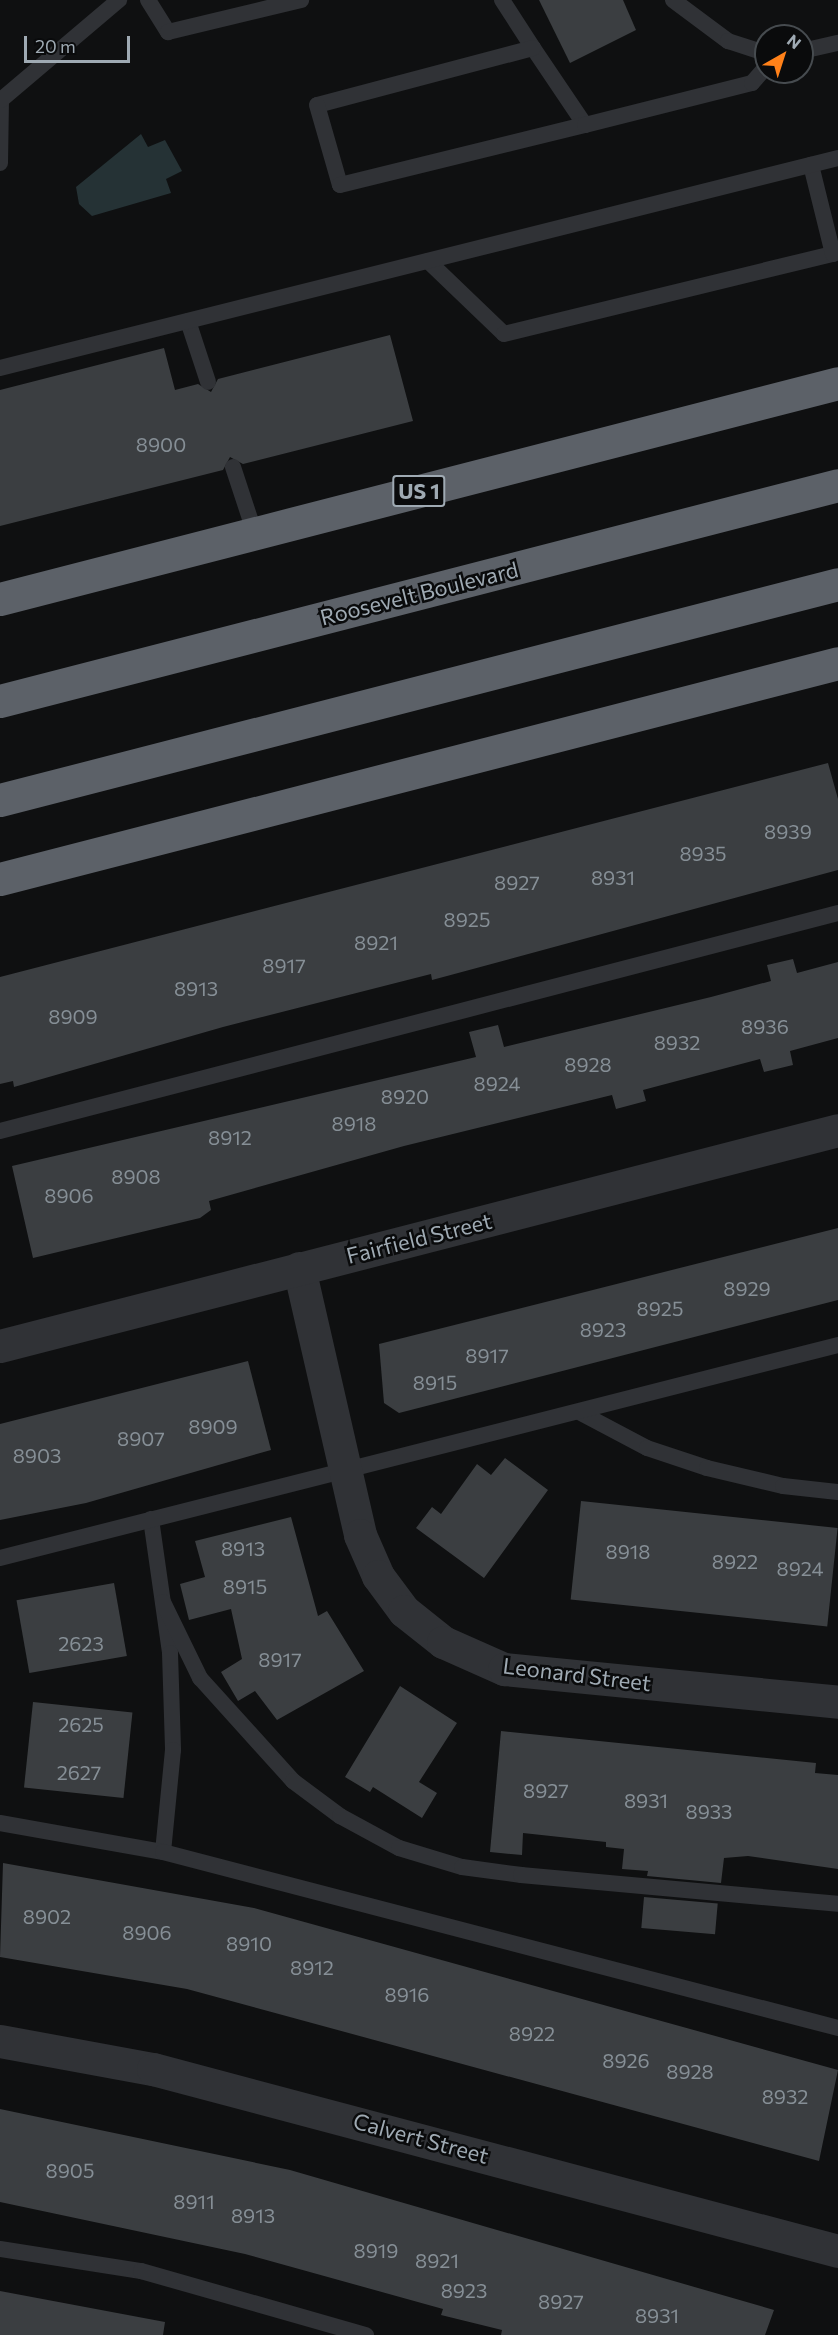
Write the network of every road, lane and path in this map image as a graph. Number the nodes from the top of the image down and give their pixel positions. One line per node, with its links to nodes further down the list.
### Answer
1 (119, 0): 13 (lane)
2 (148, 0): 3 (lane)
3 (301, 0)
4 (502, 0): 7 (lane)
5 (674, 0): 9 (lane)
6 (838, 43): 8 (lane)
7 (533, 48): 11 (lane); 11 (lane)
8 (814, 48)
9 (754, 49)
10 (754, 81): 11 (lane)
11 (585, 125)
12 (838, 158): 14 (lane)
13 (0, 163)
14 (812, 165): 15 (lane); 15 (lane)
15 (428, 261): 16 (lane)
16 (188, 321): 17 (lane); 18 (lane)
17 (0, 368)
18 (208, 382)
19 (838, 383): 22 (highway, US 1)
20 (233, 467): 22 (lane)
21 (838, 485): 26 (highway, Roosevelt Boulevard)
22 (255, 534): 24 (highway, US 1)
23 (838, 585): 27 (highway)
24 (0, 599)
25 (838, 663): 28 (highway)
26 (0, 701)
27 (0, 800)
28 (0, 879)
29 (838, 913): 31 (lane)
30 (838, 1130): 32 (street, Fairfield Street)
31 (0, 1131)
32 (299, 1268): 34 (street, Fairfield Street); 36 (street, Leonard Street)
33 (838, 1345): 35 (lane)
34 (0, 1346)
35 (579, 1412): 36 (lane); 37 (lane)
36 (344, 1470): 38 (lane); 41 (street, Leonard Street)
37 (838, 1492)
38 (152, 1520): 39 (lane); 40 (lane)
39 (0, 1558)
40 (163, 1602): 43 (lane); 44 (lane)
41 (838, 1702)
42 (0, 1823): 43 (lane)
43 (163, 1852): 45 (lane)
44 (838, 1904)
45 (838, 2028)
46 (0, 2041): 48 (street, Calvert Street)
47 (0, 2249): 49 (lane)
48 (838, 2251)
49 (366, 2335)

